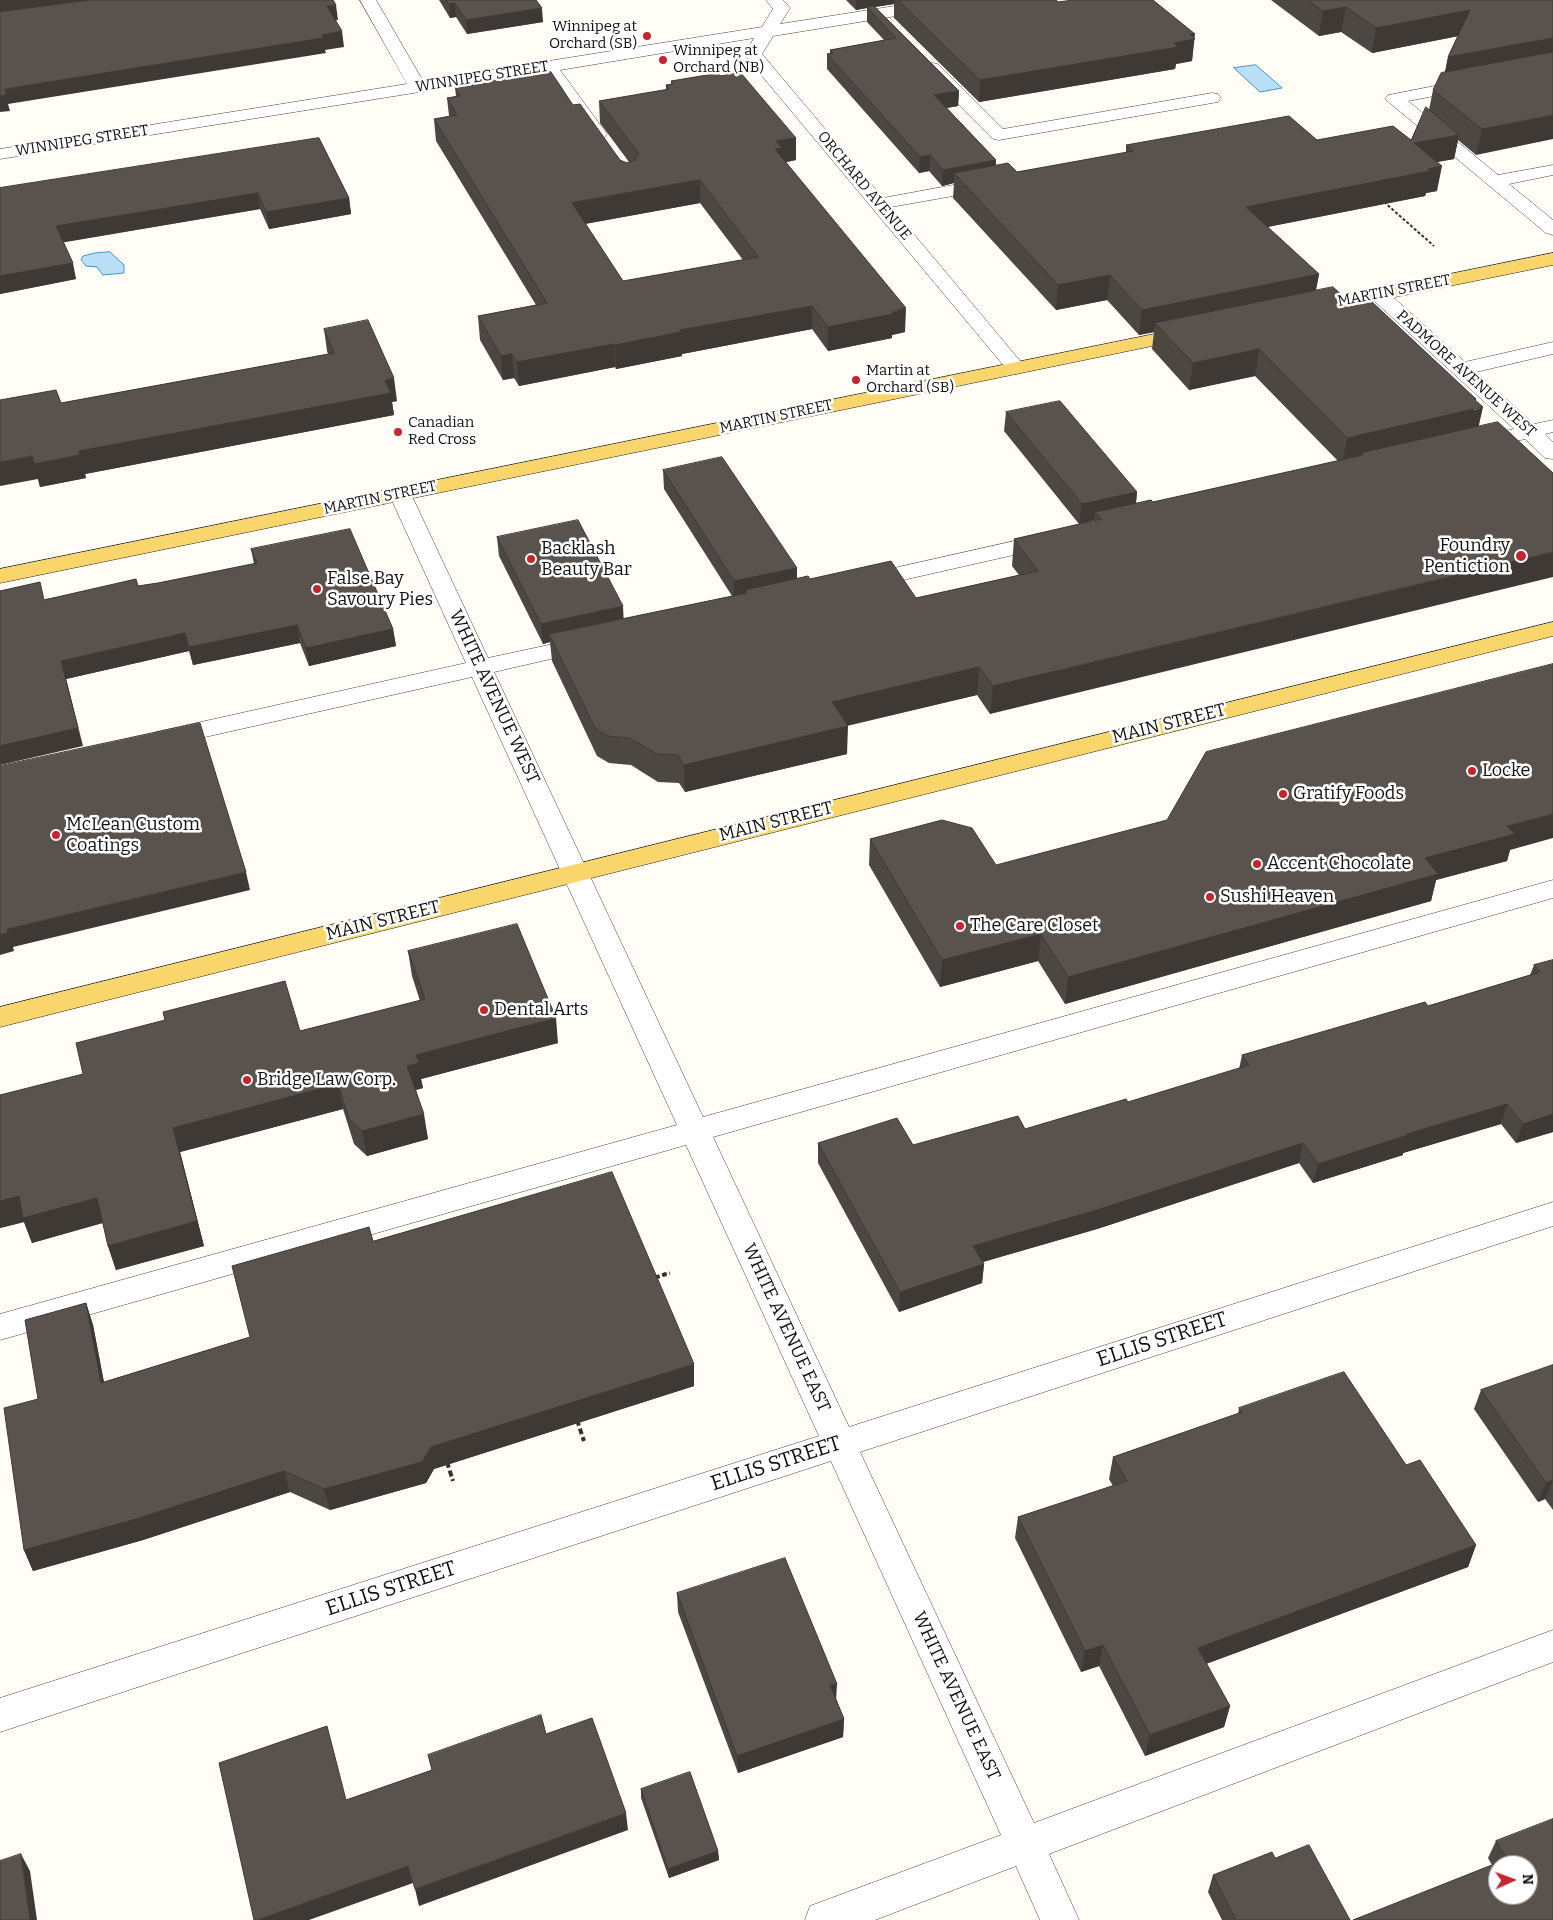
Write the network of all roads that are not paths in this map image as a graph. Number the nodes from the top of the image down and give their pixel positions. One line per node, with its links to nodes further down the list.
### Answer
1 (368, 0): 10 (street)
2 (774, 0): 6 (street, ORCHARD AVENUE)
3 (964, 0): 4 (street, WINNIPEG STREET)
4 (878, 14): 5 (street); 6 (street, WINNIPEG STREET)
5 (891, 27)
6 (766, 32): 8 (street, WINNIPEG STREET); 17 (street, ORCHARD AVENUE)
7 (918, 54): 11 (street)
8 (549, 66): 10 (street, WINNIPEG STREET); 12 (street)
9 (1489, 81): 16 (street)
10 (418, 87): 13 (street, WINNIPEG STREET)
11 (1212, 98)
12 (606, 146)
13 (0, 154)
14 (1553, 170): 16 (street)
15 (1012, 180): 17 (street)
16 (1494, 181): 18 (street)
17 (879, 204): 24 (street, ORCHARD AVENUE)
18 (1553, 229)
19 (1553, 259): 20 (main road, MARTIN STREET)
20 (1378, 294): 21 (main road, MARTIN STREET); 25 (street, PADMORE AVENUE WEST)
21 (1290, 312)
22 (1212, 328): 24 (main road, MARTIN STREET)
23 (1553, 348): 25 (street)
24 (1016, 368): 30 (main road, MARTIN STREET)
25 (1461, 369): 27 (street, PADMORE AVENUE WEST)
26 (1553, 426): 27 (street)
27 (1530, 432): 28 (street); 29 (street, PADMORE AVENUE WEST)
28 (1452, 449)
29 (1553, 453)
30 (400, 494): 32 (main road, MARTIN STREET); 36 (street, WHITE AVENUE WEST)
31 (1074, 534): 33 (street)
32 (0, 576)
33 (839, 587)
34 (1553, 629): 38 (main road, MAIN STREET)
35 (606, 639): 36 (street)
36 (481, 668): 37 (street); 38 (street, WHITE AVENUE WEST)
37 (144, 743)
38 (576, 872): 40 (main road, MAIN STREET); 41 (street, WHITE AVENUE EAST)
39 (1553, 889): 41 (street)
40 (0, 1017)
41 (694, 1131): 43 (street); 44 (street, WHITE AVENUE EAST)
42 (1553, 1214): 44 (street, ELLIS STREET)
43 (0, 1327)
44 (840, 1444): 46 (street, ELLIS STREET); 47 (street, WHITE AVENUE EAST)
45 (1553, 1646): 47 (street)
46 (0, 1715)
47 (1025, 1845): 48 (street); 49 (street, WHITE AVENUE EAST)
48 (824, 1920)
49 (1060, 1920)

